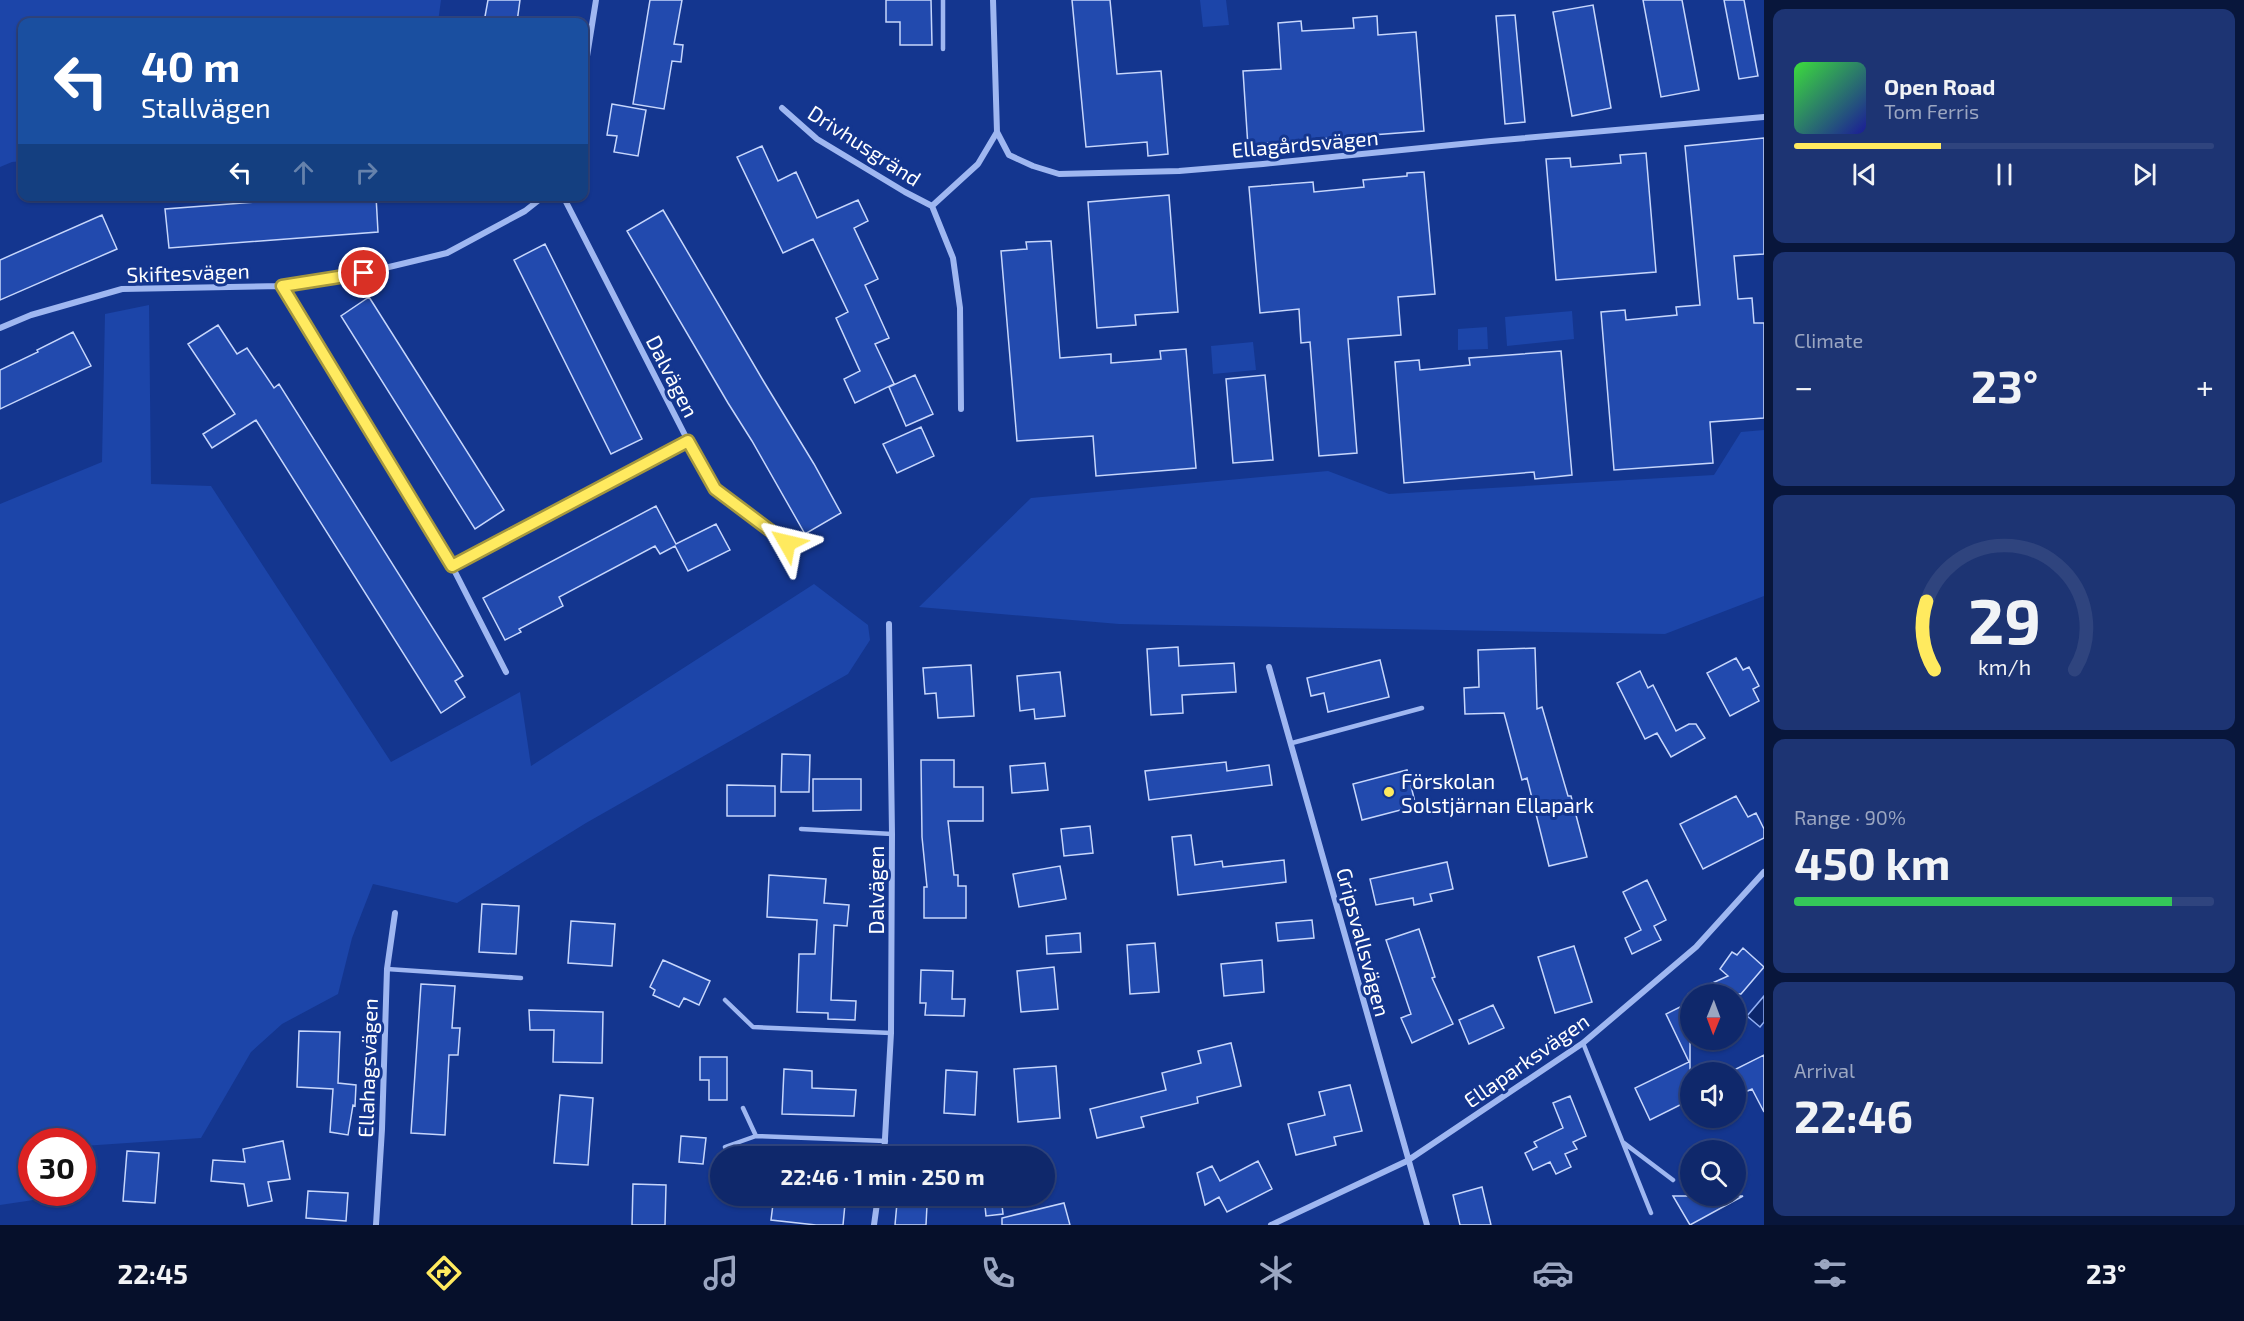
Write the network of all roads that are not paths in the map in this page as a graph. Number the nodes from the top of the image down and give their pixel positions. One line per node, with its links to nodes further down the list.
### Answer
1 (596, 0): 5 (street)
2 (943, 0): 4 (lane)
3 (993, 0): 8 (street)
4 (943, 49)
5 (588, 50)
6 (782, 108): 11 (street, Drivhusgränd)
7 (1764, 117): 8 (street, Ellagårdsvägen)
8 (997, 132): 11 (street, Drivhusgränd)
9 (538, 201): 12 (street, Skiftesvägen)
10 (566, 201): 15 (street, Dalvägen)
11 (932, 206): 14 (street, Drivhusgränd)
12 (282, 286): 13 (street, Skiftesvägen); 17 (street)
13 (0, 328)
14 (960, 409)
15 (688, 441): 16 (street, Dalvägen); 17 (street)
16 (787, 543)
17 (452, 566): 20 (street)
18 (889, 624): 24 (street, Dalvägen)
19 (1269, 667): 22 (street, Gripsvallsvägen)
20 (506, 672)
21 (1422, 708): 22 (lane)
22 (1292, 743): 38 (street, Gripsvallsvägen)
23 (801, 829): 24 (lane)
24 (892, 834): 30 (street, Dalvägen)
25 (1764, 872): 31 (street, Ellaparksvägen)
26 (395, 913): 27 (street, Ellahagsvägen)
27 (387, 969): 28 (lane); 42 (street, Ellahagsvägen)
28 (521, 978)
29 (725, 1000): 30 (lane)
30 (891, 1033): 34 (street, Dalvägen)
31 (1583, 1043): 35 (lane); 38 (street, Ellaparksvägen)
32 (743, 1108): 33 (lane)
33 (756, 1136): 34 (lane); 36 (lane)
34 (886, 1141): 37 (street, Dalvägen)
35 (1622, 1141): 39 (lane); 41 (lane)
36 (729, 1146)
37 (885, 1146)
38 (1407, 1161): 44 (street, Ellaparksvägen); 45 (street, Gripsvallsvägen)
39 (1673, 1180)
40 (877, 1206): 43 (street)
41 (1651, 1213)
42 (376, 1225)
43 (874, 1225)
44 (1271, 1225)
45 (1426, 1225)

